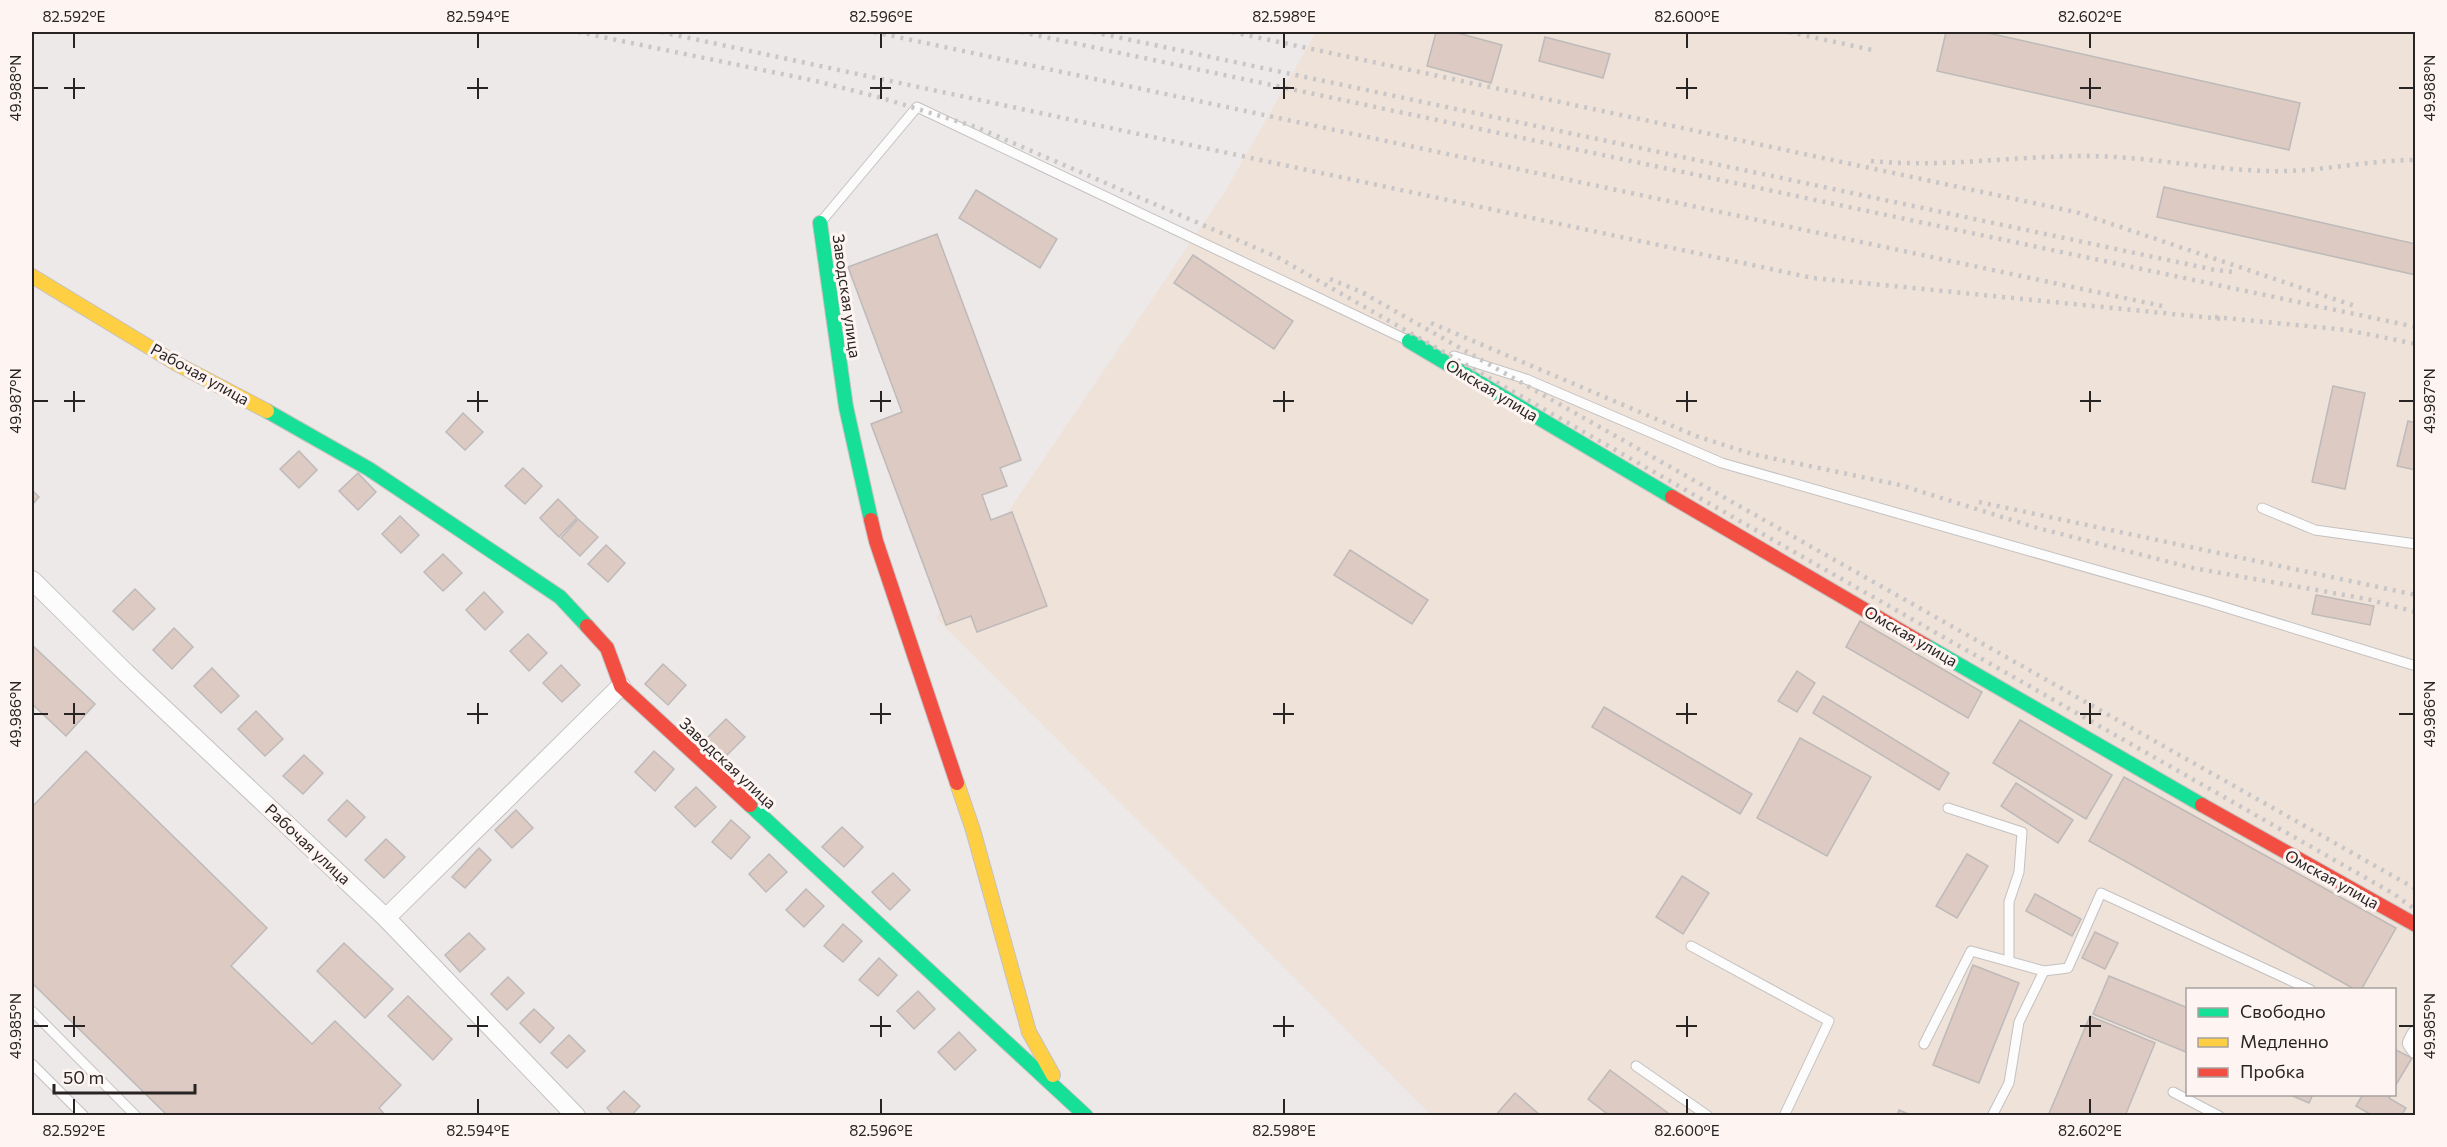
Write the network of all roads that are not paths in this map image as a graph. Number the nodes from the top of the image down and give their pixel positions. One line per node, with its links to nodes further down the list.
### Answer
1 (820, 223): 3 (lane); 22 (street, Заводская улица)
2 (32, 276): 4 (street, Рабочая улица)
3 (1409, 341): 8 (lane); 12 (street, Омская улица)
4 (369, 469): 9 (street, Заводская улица)
5 (2262, 508): 6 (lane)
6 (2415, 544)
7 (32, 580): 11 (street, Рабочая улица)
8 (2415, 666)
9 (621, 686): 11 (street); 22 (street, Заводская улица)
10 (1948, 808): 14 (lane)
11 (386, 918): 25 (street, Рабочая улица)
12 (2415, 925)
13 (1691, 946): 28 (lane)
14 (2009, 961): 15 (lane); 18 (lane)
15 (2044, 971): 16 (lane); 29 (lane)
16 (2307, 988)
17 (32, 1011): 24 (lane)
18 (1924, 1044)
19 (32, 1064): 23 (lane)
20 (1636, 1066): 27 (lane)
21 (2173, 1092): 30 (lane)
22 (1064, 1094): 26 (street, Заводская улица)
23 (84, 1116)
24 (136, 1116)
25 (576, 1116)
26 (1086, 1116)
27 (1708, 1116)
28 (1784, 1116)
29 (1992, 1116)
30 (2219, 1116)

